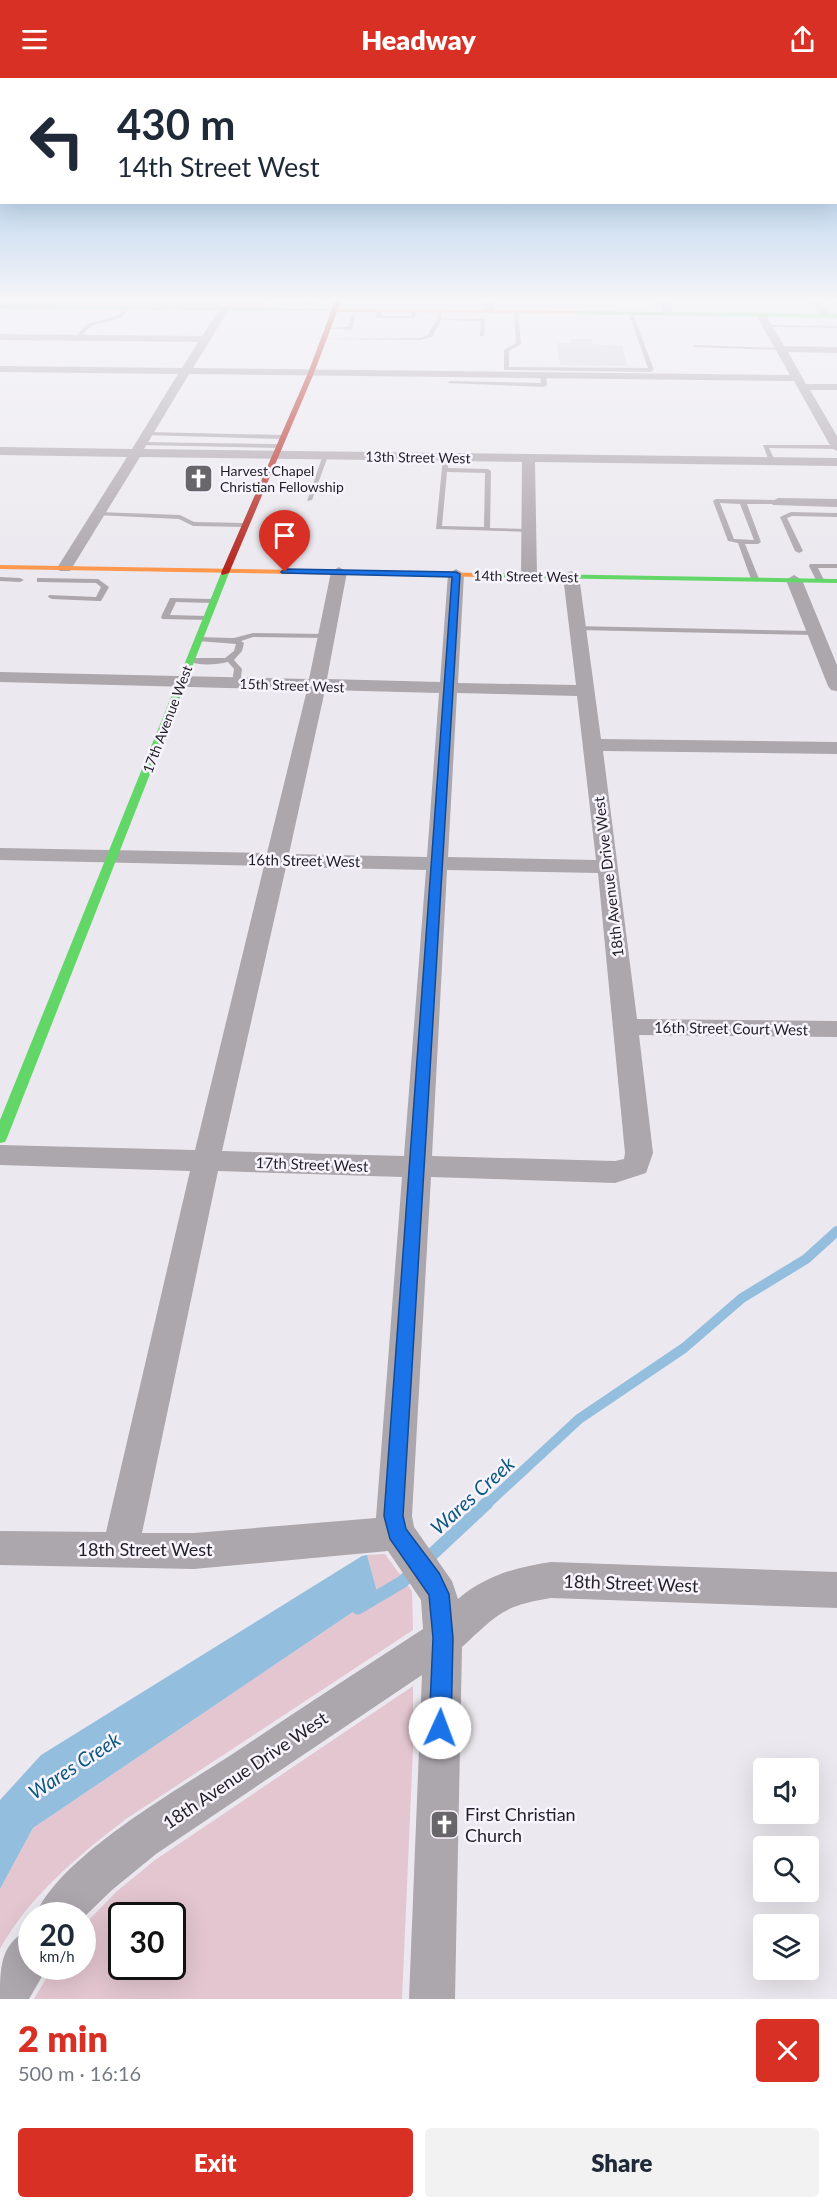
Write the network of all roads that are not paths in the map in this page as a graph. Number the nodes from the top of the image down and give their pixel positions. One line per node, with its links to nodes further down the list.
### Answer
1 (172, 391): 5 (street)
2 (303, 391): 6 (main road, 17th Avenue West)
3 (807, 391): 4 (street)
4 (836, 443): 10 (lane)
5 (140, 444): 6 (street, 13th Street West); 6 (lane); 7 (street, 13th Street West); 17 (street)
6 (279, 446): 8 (street, 13th Street West); 19 (main road, 17th Avenue West)
7 (0, 451)
8 (325, 456): 12 (street, 13th Street West); 13 (lane)
9 (528, 458): 10 (street, 13th Street West); 12 (street, 13th Street West); 21 (street)
10 (772, 461): 11 (street, 13th Street West)
11 (837, 462)
12 (445, 464): 20 (lane); 20 (lane)
13 (309, 500)
14 (743, 502): 16 (lane); 22 (lane); 22 (lane)
15 (837, 503): 16 (street)
16 (784, 506): 18 (lane); 23 (lane)
17 (98, 514): 19 (lane); 28 (street)
18 (837, 515)
19 (245, 525): 29 (main road, 17th Avenue West)
20 (487, 530): 21 (lane)
21 (529, 531): 33 (street)
22 (741, 542): 36 (lane)
23 (799, 551)
24 (805, 563): 25 (lane)
25 (813, 566): 26 (lane); 40 (lane)
26 (837, 566)
27 (0, 567): 28 (main road, 14th Street West)
28 (65, 568): 32 (main road, 14th Street West)
29 (226, 571): 30 (main road, 14th Street West); 32 (main road, 14th Street West); 43 (main road, 17th Avenue West)
30 (339, 573): 31 (main road, 14th Street West); 47 (street)
31 (456, 574): 33 (main road, 14th Street West); 57 (street)
32 (86, 575): 38 (lane); 42 (lane)
33 (529, 576): 34 (main road, 14th Street West)
34 (571, 576): 36 (main road, 14th Street West); 45 (street, 18th Avenue Drive West)
35 (0, 579): 37 (lane)
36 (755, 579): 39 (main road, 14th Street West)
37 (20, 580)
38 (39, 580)
39 (794, 580): 40 (main road, 14th Street West); 46 (street)
40 (820, 580): 41 (main road, 14th Street West)
41 (837, 581)
42 (52, 597)
43 (213, 602): 44 (main road, 17th Avenue West); 44 (lane)
44 (206, 618): 48 (main road, 17th Avenue West)
45 (577, 627): 46 (lane); 58 (street, 18th Avenue Drive West)
46 (815, 633): 56 (street)
47 (327, 636): 49 (lane); 55 (street)
48 (198, 639): 49 (lane); 50 (main road, 17th Avenue West)
49 (234, 640): 51 (lane)
50 (190, 660): 51 (lane); 53 (main road, 17th Avenue West)
51 (230, 660): 54 (lane)
52 (0, 677): 53 (street, 15th Street West)
53 (182, 681): 54 (street, 15th Street West); 62 (main road, 17th Avenue West)
54 (236, 683): 55 (street, 15th Street West)
55 (317, 686): 57 (street, 15th Street West); 63 (street)
56 (837, 686)
57 (450, 689): 58 (street, 15th Street West); 64 (street)
58 (585, 691): 59 (street, 18th Avenue Drive West)
59 (591, 745): 60 (street); 65 (street, 18th Avenue Drive West)
60 (837, 748)
61 (0, 854): 62 (street, 16th Street West)
62 (113, 857): 63 (street, 16th Street West); 68 (main road, 17th Avenue West)
63 (277, 860): 64 (street, 16th Street West); 70 (street)
64 (437, 863): 65 (street, 16th Street West); 71 (street)
65 (608, 867): 66 (street, 18th Avenue Drive West)
66 (626, 1027): 67 (street, 16th Street Court West); 72 (street, 18th Avenue Drive West)
67 (837, 1029)
68 (0, 1138)
69 (0, 1155): 70 (street, 17th Street West)
70 (206, 1161): 71 (street, 17th Street West); 75 (street)
71 (418, 1167): 72 (street, 17th Street West); 73 (street)
72 (624, 1171)
73 (400, 1538): 75 (street, 18th Street West); 77 (street)
74 (0, 1548): 75 (street, 18th Street West)
75 (120, 1550)
76 (837, 1590): 77 (street, 18th Street West)
77 (443, 1638): 78 (street, 18th Avenue Drive West); 81 (street)
78 (68, 1902)
79 (18, 1974): 80 (street)
80 (3, 1999)
81 (432, 1999)

